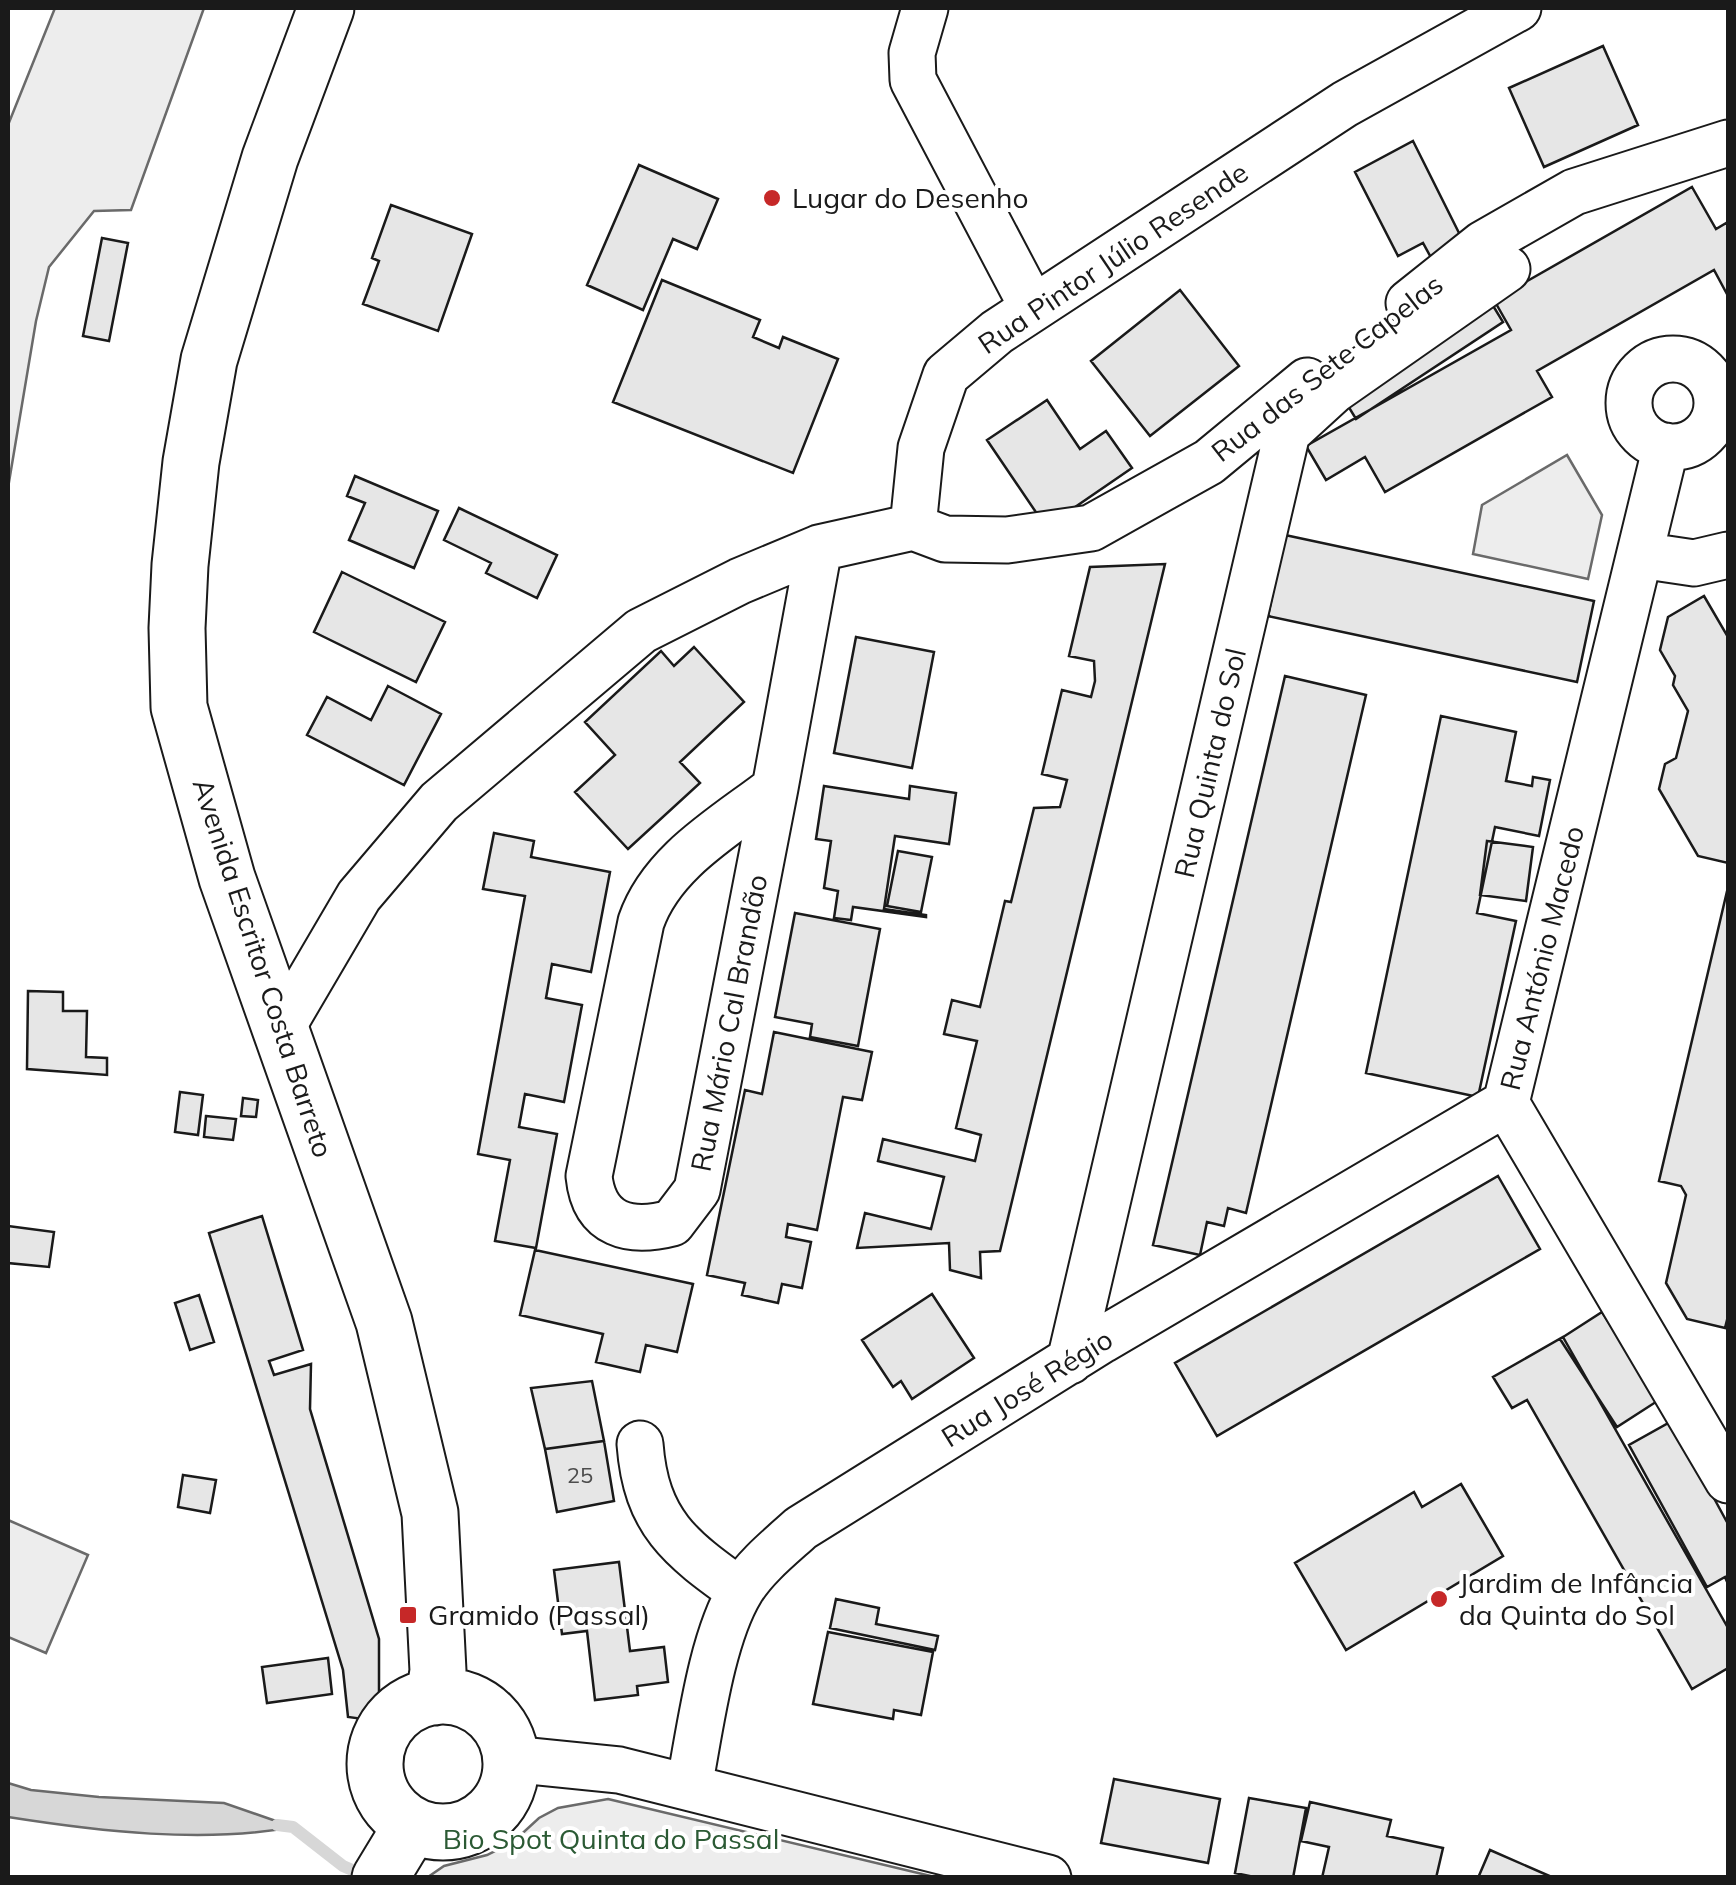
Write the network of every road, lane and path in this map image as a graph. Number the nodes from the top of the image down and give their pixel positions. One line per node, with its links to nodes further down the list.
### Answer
1 (326, 8): 13 (main road, Avenida Escritor Costa Barreto)
2 (925, 8): 6 (street)
3 (1518, 8): 6 (street, Rua Pintor Júlio Resende)
4 (1728, 143): 8 (street, Rua das Sete Capelas)
5 (1507, 269): 15 (street, Rua Quinta do Sol)
6 (1032, 308): 8 (street, Rua Pintor Júlio Resende)
7 (1666, 446): 10 (street, Rua António Macedo)
8 (913, 527): 9 (street)
9 (819, 548): 12 (street, Rua Mário Cal Brandão); 13 (street)
10 (1640, 555): 11 (street); 14 (street, Rua António Macedo)
11 (1727, 559)
12 (775, 788): 12 (street, Rua Mário Cal Brandão)
13 (281, 1029): 19 (main road, Avenida Escritor Costa Barreto)
14 (1506, 1103): 15 (street, Rua José Régio); 17 (street, Rua António Macedo)
15 (1070, 1361): 18 (street, Rua José Régio)
16 (640, 1444): 18 (street)
17 (1728, 1478)
18 (740, 1591): 21 (street, Rua José Régio)
19 (434, 1696): 20 (main road); 22 (main road)
20 (510, 1759): 21 (street); 22 (main road)
21 (689, 1786): 23 (street)
22 (395, 1856)
23 (1048, 1878)

